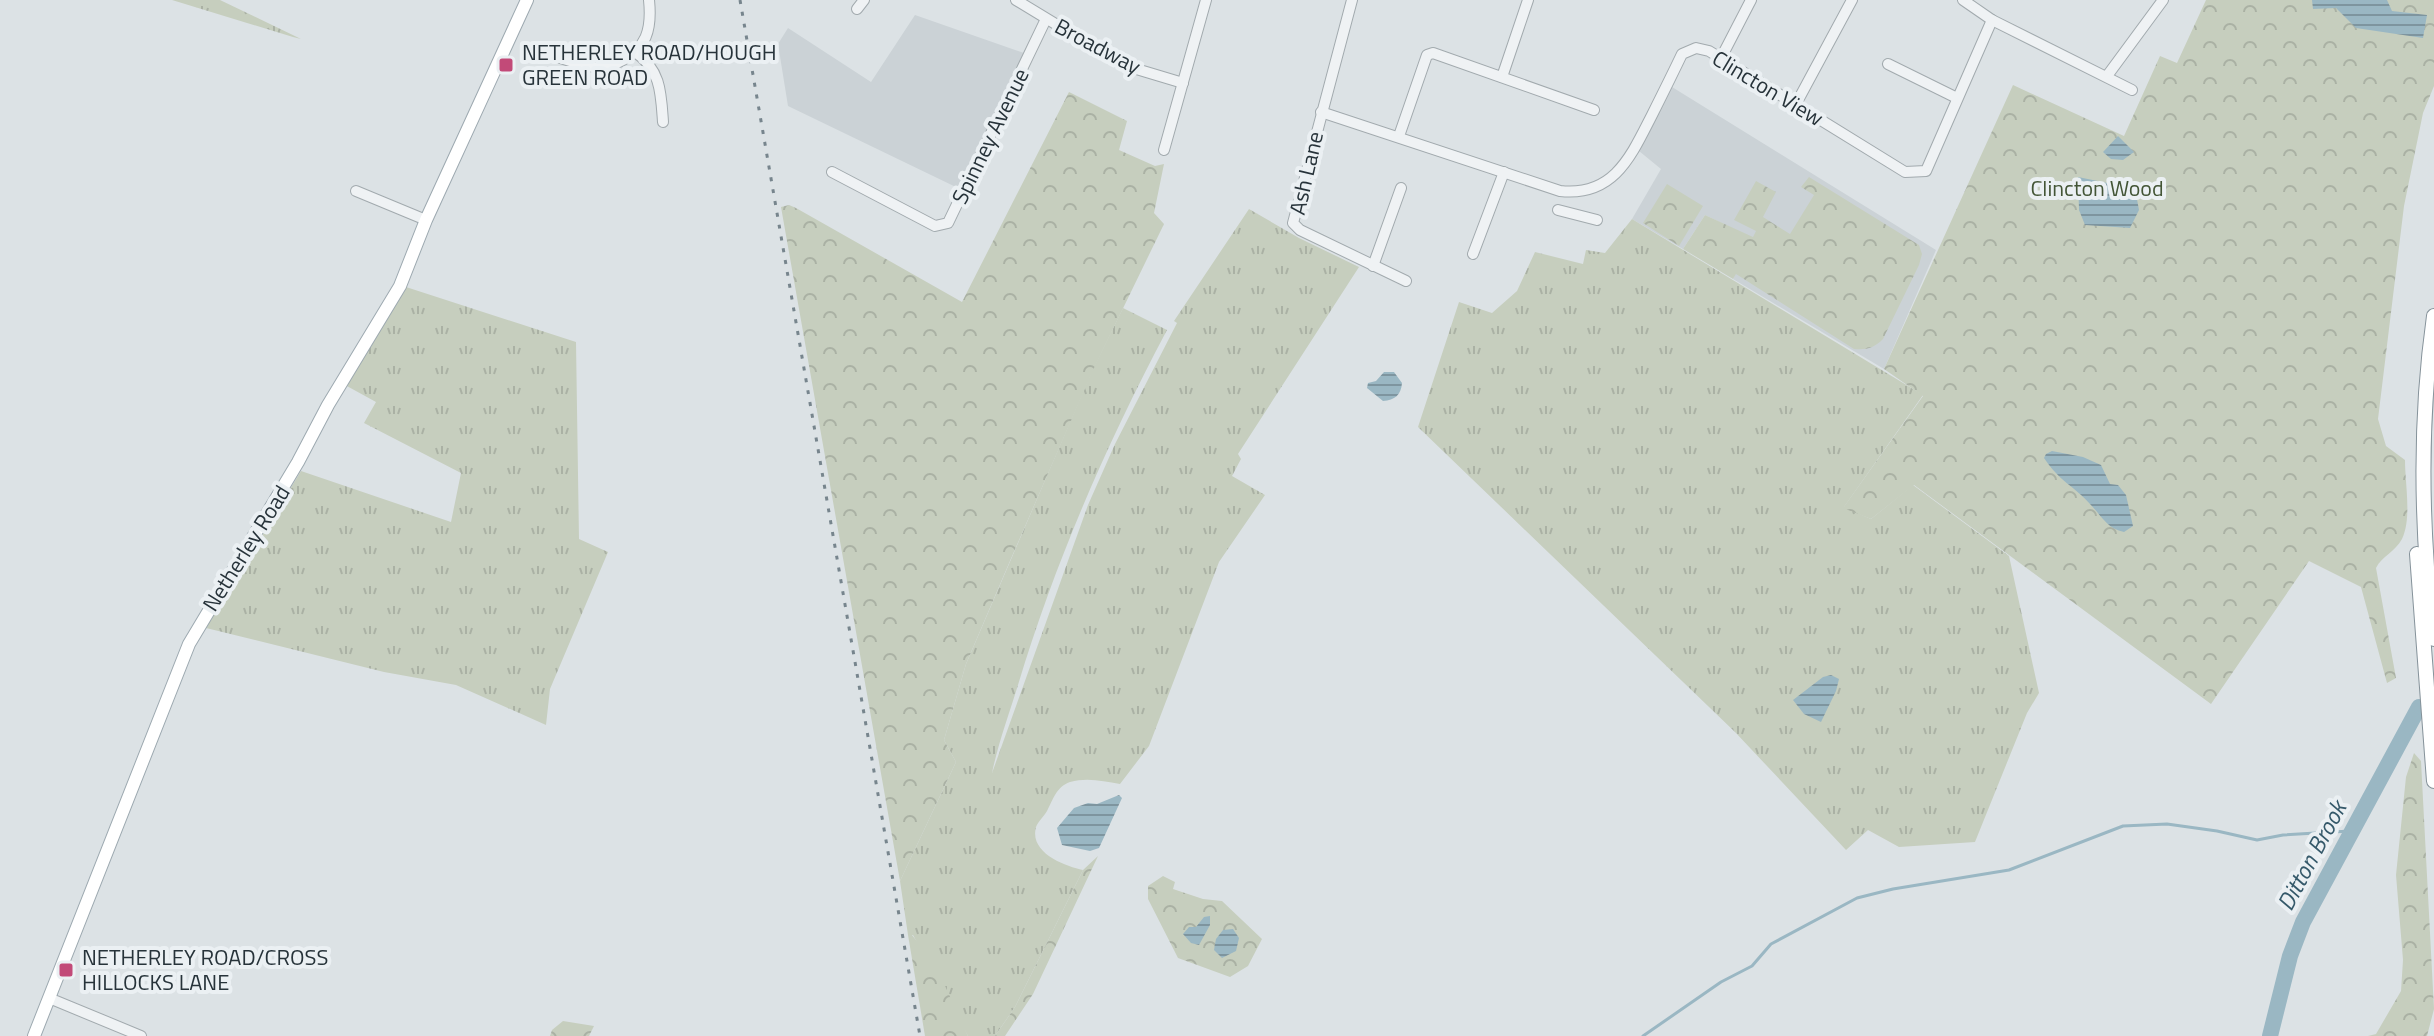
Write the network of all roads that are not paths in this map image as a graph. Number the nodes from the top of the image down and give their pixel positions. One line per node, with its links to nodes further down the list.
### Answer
1 (526, 0): 35 (main road, Netherley Road)
2 (649, 0): 14 (street)
3 (1016, 0): 11 (street, Broadway)
4 (1206, 0): 19 (street)
5 (1352, 0): 24 (street, Ash Lane)
6 (1528, 0): 18 (street)
7 (1751, 0): 15 (street)
8 (1852, 0): 22 (street)
9 (2163, 0): 17 (street)
10 (1968, 1): 12 (street)
11 (1046, 19): 19 (street, Broadway); 28 (street, Spinney Avenue)
12 (1992, 20): 17 (street); 21 (street, Clincton View)
13 (533, 49): 14 (street)
14 (635, 52): 25 (street)
15 (1721, 58): 22 (street, Clincton View); 32 (street, Clincton View)
16 (1888, 64): 21 (street)
17 (2107, 76): 20 (street)
18 (1502, 77): 23 (street); 26 (street)
19 (1183, 83): 27 (street)
20 (2132, 90)
21 (1957, 98): 22 (street, Clincton View)
22 (1796, 104)
23 (1594, 110)
24 (1321, 112): 26 (street); 38 (street, Ash Lane)
25 (663, 122)
26 (1399, 136): 29 (street)
27 (1164, 150)
28 (832, 172)
29 (1504, 172): 32 (street); 37 (street)
30 (1401, 188): 38 (street)
31 (356, 191): 35 (street)
32 (1573, 192): 34 (street)
33 (1558, 210): 34 (street)
34 (1572, 213): 36 (street)
35 (426, 220): 44 (main road, Netherley Road)
36 (1597, 220)
37 (1473, 254)
38 (1373, 266): 39 (street, Ash Lane)
39 (1406, 281)
40 (2434, 316): 41 (highway)
41 (2423, 471): 42 (highway); 43 (highway)
42 (2434, 639)
43 (2434, 781)
44 (49, 998): 45 (main road, Netherley Road); 46 (street)
45 (34, 1036)
46 (141, 1036)

